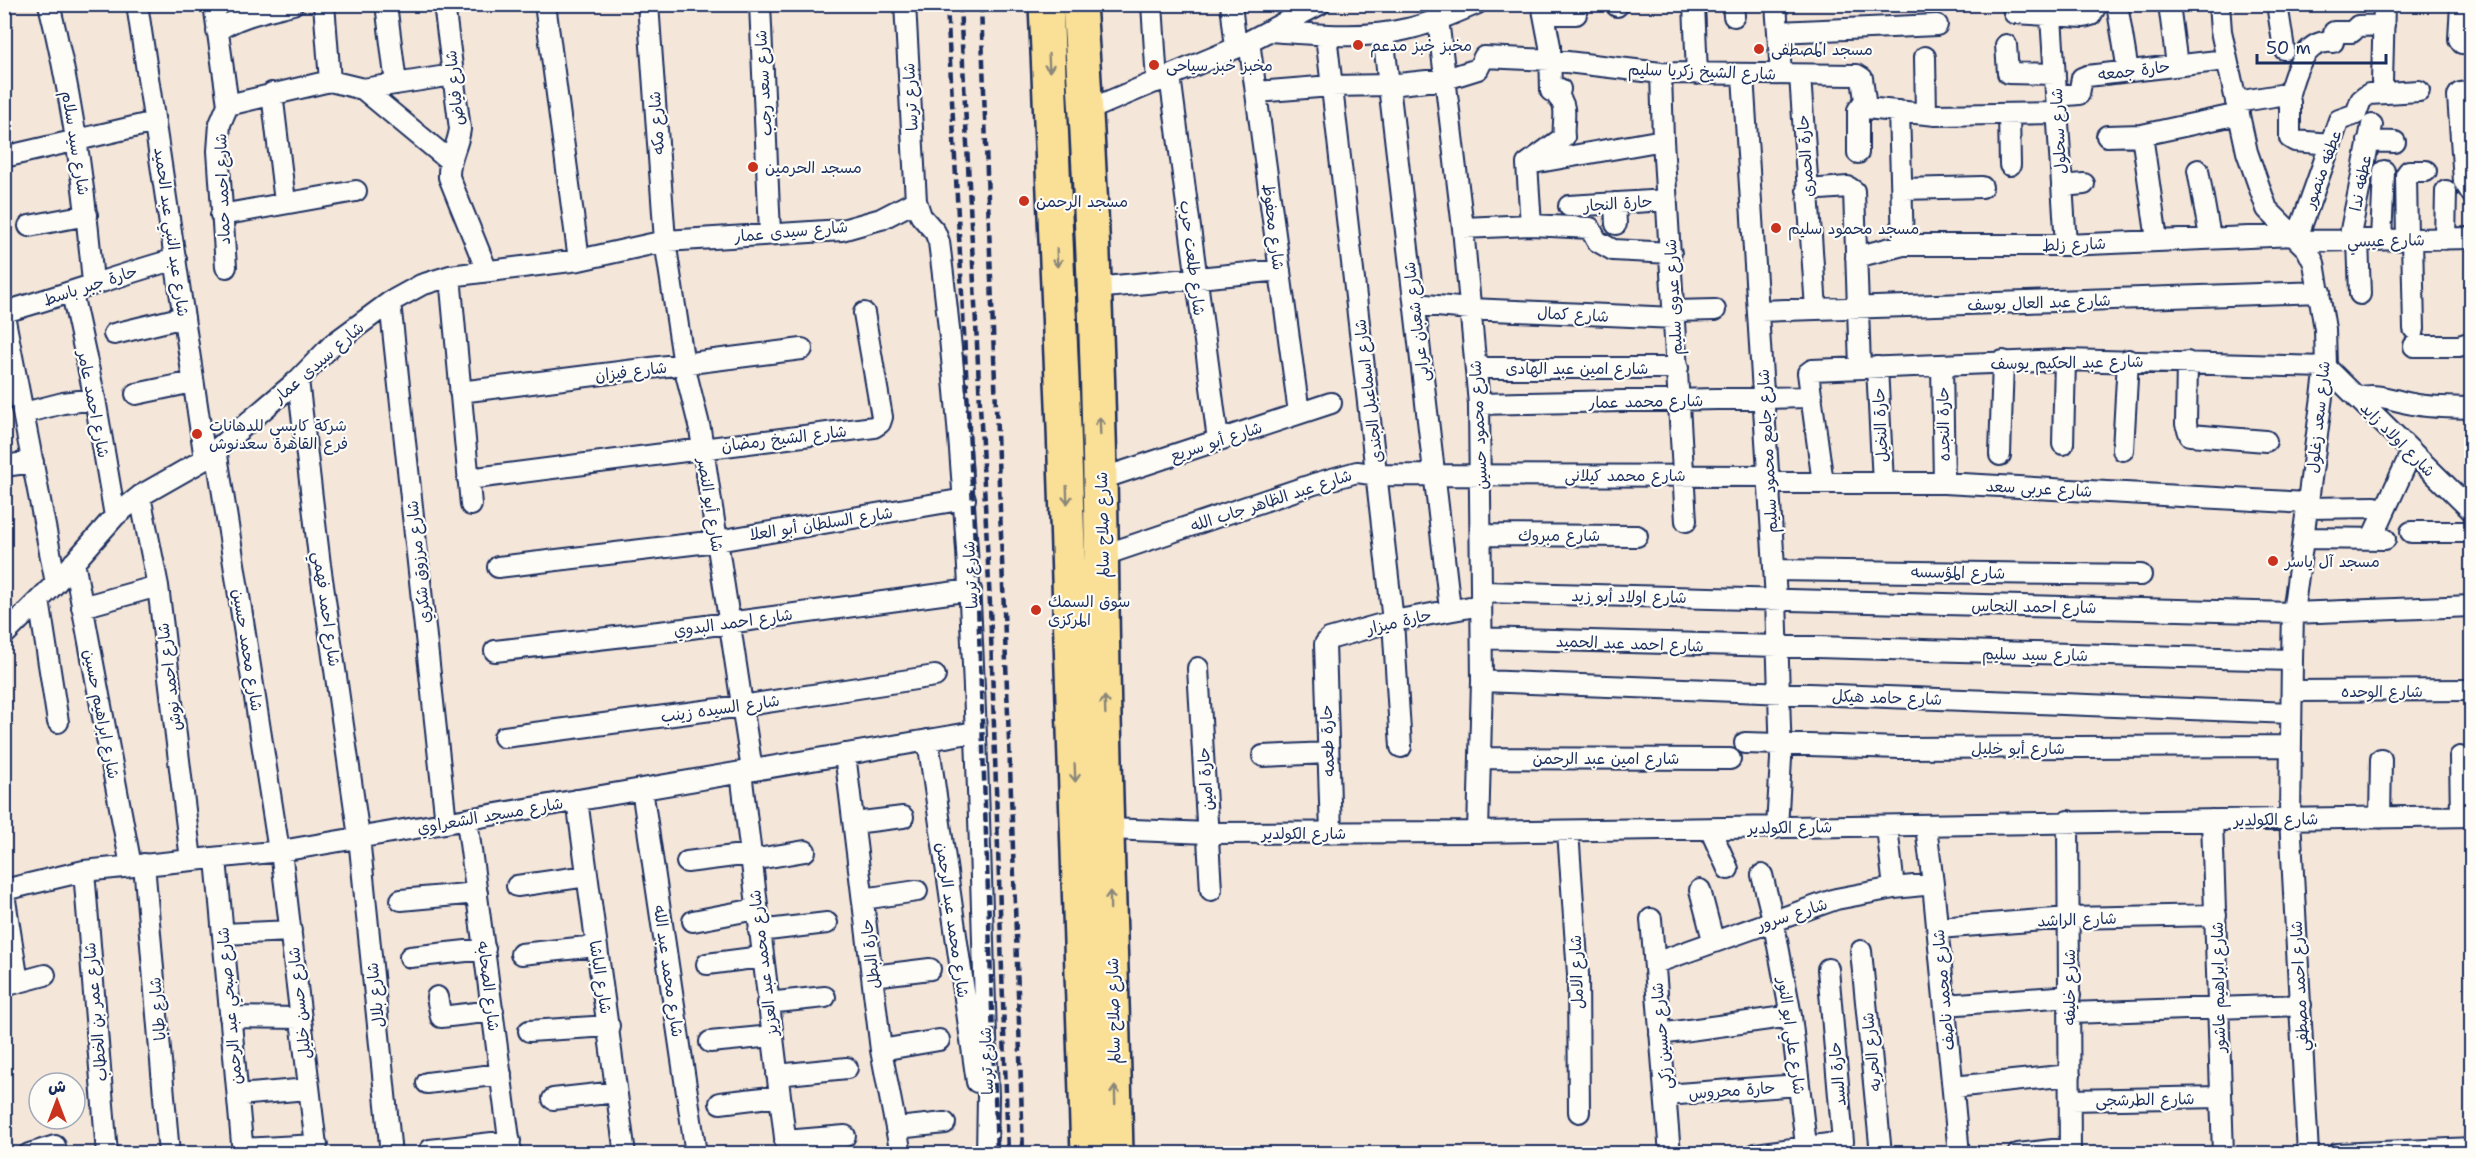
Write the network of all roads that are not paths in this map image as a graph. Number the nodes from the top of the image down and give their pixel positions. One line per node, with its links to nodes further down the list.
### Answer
1 (49, 4): 78 (street, شارع سيد سلام)
2 (137, 4): 75 (street, شارع عبد النبي عبد الحميد)
3 (214, 4): 34 (street, شارع احمد حماد)
4 (293, 4): 34 (street)
5 (324, 4): 56 (street)
6 (386, 4): 58 (street)
7 (444, 4): 51 (street, شارع فياض)
8 (545, 4): 124 (street)
9 (648, 4): 118 (street, شارع مكه)
10 (760, 4): 109 (street, شارع سعد رجب)
11 (905, 4): 99 (street, شارع ترسا)
12 (1046, 4): 215 (highway, شارع صلاح سالم, one-way to 215)
13 (1079, 4): 71 (highway, شارع صلاح سالم)
14 (1152, 4): 54 (street, شارع طلعت حرب)
15 (1231, 4): 39 (street, شارع محفوظ)
16 (1476, 4): 31 (street)
17 (1694, 4): 49 (street)
18 (1776, 4): 36 (street, حارة الحمرى)
19 (2097, 4): 30 (street)
20 (2117, 4): 47 (street)
21 (2169, 4): 46 (street)
22 (2219, 4): 45 (street, شارع سعد زغلول)
23 (2277, 4): 42 (street)
24 (2384, 4): 33 (street)
25 (2461, 4): 40 (street)
26 (1320, 5): 35 (street)
27 (1543, 9): 29 (street); 44 (street)
28 (2013, 9): 30 (street)
29 (1576, 14)
30 (2051, 17): 50 (street, شارع سحلول)
31 (1438, 19): 37 (street); 55 (street, شارع محمود حسين)
32 (1937, 25): 36 (street)
33 (2384, 25): 57 (street); 66 (street)
34 (217, 31): 68 (street, شارع احمد حماد)
35 (1269, 31): 38 (street); 39 (street)
36 (1778, 32): 53 (street, حارة الحمرى)
37 (1383, 34): 38 (street); 59 (street, شارع شعبان عرابى)
38 (1326, 35): 60 (street, شارع اسماعيل الجندى)
39 (1242, 44): 54 (street); 63 (street, شارع محفوظ)
40 (2472, 44)
41 (2006, 45): 50 (street)
42 (2284, 49)
43 (1925, 57): 73 (street)
44 (1550, 60): 48 (street, شارع الشيخ زكريا سليم); 55 (street, شارع الشيخ زكريا سليم); 85 (street)
45 (2226, 60): 46 (street, حارة جمعه); 70 (street, شارع سعد زغلول)
46 (2178, 66): 47 (street, حارة جمعه)
47 (2128, 71): 69 (street, حارة جمعه)
48 (1661, 73): 49 (street, شارع الشيخ زكريا سليم); 79 (street, شارع عدوى سليم)
49 (1697, 74): 52 (street, شارع الشيخ زكريا سليم)
50 (2055, 74): 69 (street, شارع سحلول)
51 (453, 75): 58 (street); 84 (street, شارع فياض)
52 (1743, 75): 53 (street, شارع الشيخ زكريا سليم); 141 (street, شارع جامع محمود سليم)
53 (1790, 75): 67 (street, شارع الشيخ زكريا سليم); 94 (street, حارة الحمرى)
54 (1163, 79): 71 (street); 129 (street, شارع طلعت حرب)
55 (1446, 79): 59 (street, شارع الشيخ زكريا سليم); 108 (street, شارع محمود حسين)
56 (330, 81): 61 (street); 65 (street)
57 (2382, 82)
58 (396, 84): 61 (street)
59 (1389, 85): 60 (street, شارع الشيخ زكريا سليم); 136 (street, شارع شعبان عرابى)
60 (1331, 86): 63 (street, شارع الشيخ زكريا سليم); 184 (street, شارع اسماعيل الجندى)
61 (363, 89): 84 (street)
62 (2419, 91): 81 (street, عطفه منصور)
63 (1257, 92): 126 (street, شارع محفوظ)
64 (2472, 92): 97 (street)
65 (272, 93): 68 (street); 100 (street)
66 (2288, 97): 70 (street); 81 (street)
67 (1864, 102): 72 (street); 82 (street)
68 (228, 105): 104 (street, شارع احمد حماد)
69 (2057, 105): 74 (street); 91 (street, شارع سحلول)
70 (2238, 108): 76 (street); 111 (street, شارع سعد زغلول)
71 (1086, 111): 131 (highway, شارع صلاح سالم)
72 (1899, 111): 73 (street); 93 (street)
73 (1926, 114): 74 (street)
74 (2009, 114): 86 (street)
75 (155, 122): 78 (street); 123 (street, شارع عبد النبي عبد الحميد)
76 (2142, 135): 77 (street); 115 (street)
77 (2107, 136)
78 (76, 140): 83 (street); 103 (street, شارع سيد سلام)
79 (1663, 140): 85 (street); 98 (street, شارع عدوى سليم)
80 (2395, 142): 116 (street, عطفه ندا)
81 (2331, 144): 111 (street, عطفه منصور)
82 (1858, 153)
83 (4, 157)
84 (450, 161): 127 (street, شارع فياض)
85 (1527, 164): 106 (street)
86 (2010, 165)
87 (2198, 170): 110 (street)
88 (2384, 171): 117 (street)
89 (2426, 171): 113 (street)
90 (2084, 184): 91 (street)
91 (2062, 186): 120 (street, شارع سحلول)
92 (1982, 187): 93 (street)
93 (1902, 189): 119 (street)
94 (1807, 190): 122 (street, حارة النخيل); 139 (street, حارة الحمرى)
95 (356, 191): 100 (street)
96 (2446, 191): 114 (street)
97 (2472, 194)
98 (1667, 200): 101 (street, حارة النجار); 121 (street, شارع عدوى سليم)
99 (916, 201): 109 (street, شارع سيدى عمار); 194 (street, شارع ترسا)
100 (285, 202): 104 (street)
101 (1615, 203): 102 (street, حارة النجار); 105 (street)
102 (1569, 206)
103 (87, 215): 107 (street); 130 (street, شارع سيد سلام)
104 (221, 215): 125 (street, شارع احمد حماد)
105 (1616, 224)
106 (1530, 225): 108 (street); 121 (street)
107 (29, 226)
108 (1463, 228): 138 (street, شارع محمود حسين)
109 (770, 233): 118 (street, شارع سيدى عمار)
110 (2210, 237): 111 (street, شارع زلط); 115 (street, شارع زلط)
111 (2297, 238): 116 (street, شارع عيسي); 132 (street, شارع سعد زغلول)
112 (2472, 238): 114 (street, شارع عيسي)
113 (2410, 239): 114 (street, شارع عيسي); 117 (street, شارع عيسي); 147 (street)
114 (2445, 239)
115 (2157, 240): 120 (street, شارع زلط)
116 (2353, 240): 117 (street, شارع عيسي); 134 (street, عطفه ندا)
117 (2381, 240)
118 (665, 241): 124 (street, شارع سيدى عمار); 153 (street, شارع أبو النصر)
119 (1904, 245): 120 (street, شارع زلط); 122 (street, شارع زلط)
120 (2066, 245)
121 (1671, 253): 144 (street, شارع عدوى سليم)
122 (1856, 257): 137 (street, حارة النخيل)
123 (177, 259): 130 (street, حارة جبر باسط); 145 (street, شارع عبد النبي عبد الحميد)
124 (579, 260): 127 (street, شارع سيدى عمار)
125 (226, 267)
126 (1280, 270): 129 (street); 172 (street, شارع محفوظ)
127 (487, 271): 128 (street, شارع سيدى عمار)
128 (450, 276): 135 (street, شارع سيدى عمار); 161 (street)
129 (1196, 278): 131 (street); 173 (street, شارع طلعت حرب)
130 (93, 283): 133 (street, حارة جبر باسط)
131 (1095, 288): 188 (highway, شارع صلاح سالم, one-way to 131)
132 (2320, 292): 137 (street, شارع عبد العال يوسف); 156 (street, شارع سعد زغلول)
133 (72, 293): 143 (street, حارة جبر باسط); 165 (street, شارع احمد عامر)
134 (2361, 294)
135 (390, 302): 159 (street, شارع سيدى عمار); 265 (street, شارع مرزوق شكري)
136 (1415, 304): 138 (street, شارع كمال); 185 (street, شارع شعبان عرابى)
137 (1857, 308): 139 (street, شارع عبد العال يوسف); 155 (street, حارة النخيل)
138 (1470, 309): 144 (street, شارع كمال); 157 (street, شارع محمود حسين)
139 (1816, 309): 141 (street, شارع عبد العال يوسف)
140 (1714, 310): 144 (street, شارع كمال)
141 (1759, 311): 166 (street, شارع جامع محمود سليم)
142 (864, 313): 176 (street, شارع الشيخ رمضان)
143 (4, 314): 171 (street)
144 (1674, 315): 158 (street, شارع عدوى سليم)
145 (184, 317): 146 (street); 160 (street, شارع عبد النبي عبد الحميد)
146 (114, 334)
147 (2472, 342)
148 (801, 349): 153 (street, شارع فيزان)
149 (2065, 360): 150 (street, شارع عبد الحكيم يوسف); 151 (street, شارع عبد الحكيم يوسف); 175 (street)
150 (2128, 360): 152 (street, شارع عبد الحكيم يوسف); 177 (street)
151 (2003, 361): 154 (street, شارع عبد الحكيم يوسف); 180 (street)
152 (2187, 362): 156 (street, شارع عبد الحكيم يوسف); 174 (street)
153 (684, 365): 161 (street, شارع فيزان); 176 (street, شارع أبو النصر)
154 (1942, 365): 155 (street, شارع عبد الحكيم يوسف); 192 (street, حارة النجده)
155 (1868, 367): 163 (street, شارع عبد الحكيم يوسف); 191 (street, حارة النخيل)
156 (2326, 367): 164 (street, شارع اولاد زايد); 196 (street, شارع سعد زغلول)
157 (1476, 368): 158 (street, شارع امين عبد الهادى); 169 (street, شارع محمود حسين)
158 (1678, 368): 167 (street, شارع عدوى سليم)
159 (298, 380): 179 (street, شارع سيدى عمار); 276 (street, شارع احمد فهمي)
160 (194, 382): 162 (street); 179 (street, شارع عبد النبي عبد الحميد)
161 (460, 392): 187 (street)
162 (136, 394)
163 (1812, 398): 166 (street, شارع محمد عمار); 190 (street)
164 (2357, 398): 170 (street); 178 (street, شارع اولاد زايد)
165 (95, 399): 171 (street); 199 (street, شارع احمد عامر)
166 (1764, 399): 167 (street, شارع محمد عمار); 189 (street, شارع جامع محمود سليم)
167 (1679, 400): 169 (street, شارع محمد عمار); 186 (street, شارع عدوى سليم)
168 (1330, 403): 172 (street, شارع أبو سريع)
169 (1479, 404): 183 (street, شارع محمود حسين)
170 (2472, 408)
171 (24, 413): 181 (street)
172 (1299, 413): 173 (street, شارع أبو سريع)
173 (1218, 440): 188 (street, شارع أبو سريع)
174 (2266, 441)
175 (2063, 444)
176 (703, 449): 187 (street, شارع الشيخ رمضان); 206 (street, شارع أبو النصر)
177 (2123, 450)
178 (2411, 453): 198 (street, شارع اولاد زايد); 205 (street)
179 (210, 454): 193 (street, شارع سيدى عمار); 277 (street, شارع محمد حسين)
180 (2000, 455)
181 (33, 462): 182 (street); 212 (street)
182 (4, 466)
183 (1481, 474): 185 (street, شارع عبد الظاهر جاب الله); 186 (street, شارع محمد كيلانى); 203 (street, شارع محمود حسين)
184 (1378, 475): 185 (street, شارع عبد الظاهر جاب الله); 207 (street, شارع عبد الظاهر جاب الله); 225 (street, شارع اسماعيل الجندى)
185 (1434, 475): 222 (street, شارع شعبان عرابى)
186 (1684, 476): 189 (street, شارع محمد كيلانى); 200 (street, شارع عدوى سليم)
187 (468, 478): 195 (street)
188 (1101, 479): 207 (highway, شارع صلاح سالم)
189 (1769, 479): 190 (street, شارع عربى سعد); 210 (street, شارع جامع محمود سليم)
190 (1823, 483): 191 (street, شارع عربى سعد)
191 (1883, 483): 192 (street, شارع عربى سعد)
192 (1944, 483): 196 (street, شارع عربى سعد)
193 (140, 496): 199 (street, شارع سيدى عمار); 213 (street, شارع احمد نوش)
194 (965, 499): 206 (street, شارع السلطان أبو العلا); 214 (street, شارع ترسا)
195 (471, 505)
196 (2308, 505): 197 (street, شارع عربى سعد); 205 (street, شارع سعد زغلول)
197 (2375, 507)
198 (2472, 511)
199 (115, 516): 208 (street, شارع سيدى عمار)
200 (1686, 521)
201 (2411, 532): 202 (street)
202 (2472, 532)
203 (1481, 535): 204 (street, شارع مبروك); 217 (street, شارع محمود حسين)
204 (1637, 536)
205 (2304, 538): 223 (street, شارع سعد زغلول)
206 (717, 541): 209 (street, شارع السلطان أبو العلا); 224 (street, شارع أبو النصر)
207 (1101, 556): 216 (highway, شارع صلاح سالم)
208 (74, 562): 212 (street, شارع سيدى عمار); 221 (street, شارع ابراهيم حسين)
209 (498, 567)
210 (1774, 570): 211 (street, شارع المؤسسه); 218 (street, شارع جامع محمود سليم)
211 (2141, 575)
212 (56, 583): 219 (street, شارع سيدى عمار)
213 (158, 586): 221 (street); 281 (street, شارع احمد نوش)
214 (971, 591): 224 (street, شارع احمد البدوي); 241 (street, شارع ترسا)
215 (1070, 596): 216 (highway); 379 (highway, شارع صلاح سالم, one-way to 379)
216 (1102, 596): 270 (highway, شارع صلاح سالم, one-way to 216)
217 (1482, 598): 218 (street, شارع اولاد أبو زيد); 222 (street, حارة ميزار); 227 (street, شارع محمود حسين)
218 (1776, 599): 223 (street, شارع احمد النحاس); 228 (street, شارع جامع محمود سليم)
219 (39, 600): 226 (street, شارع سيدى عمار); 240 (street)
220 (2472, 606): 223 (street, شارع احمد النحاس)
221 (82, 607): 283 (street, شارع ابراهيم حسين)
222 (1450, 609): 225 (street, حارة ميزار)
223 (2293, 613): 231 (street, شارع سعد زغلول)
224 (729, 621): 230 (street, شارع احمد البدوي); 238 (street, شارع أبو النصر)
225 (1393, 621): 229 (street, حارة ميزار); 247 (street, شارع اسماعيل الجندى)
226 (4, 635)
227 (1482, 638): 228 (street, شارع احمد عبد الحميد); 234 (street, شارع محمود حسين)
228 (1778, 648): 231 (street, شارع سيد سليم); 237 (street, شارع جامع محمود سليم)
229 (1324, 650): 248 (street, حارة طعمه)
230 (495, 651)
231 (2292, 660): 236 (street, شارع سعد زغلول)
232 (1198, 668): 273 (street, حارة امين)
233 (935, 676): 238 (street, شارع السيده زينب)
234 (1482, 681): 237 (street, شارع حامد هيكل); 251 (street, شارع محمود حسين)
235 (2472, 690): 236 (street, شارع الوحده)
236 (2292, 691): 239 (street, شارع سعد زغلول)
237 (1778, 692): 239 (street, شارع حامد هيكل); 245 (street, شارع جامع محمود سليم)
238 (742, 706): 242 (street, شارع السيده زينب); 255 (street, شارع أبو النصر)
239 (2291, 713): 246 (street, شارع سعد زغلول)
240 (58, 722)
241 (975, 732): 243 (street, شارع مسجد الشعراوي); 353 (street, شارع ترسا)
242 (504, 737)
243 (928, 740): 249 (street, شارع مسجد الشعراوي); 353 (street, شارع محمد عبد الرحمن)
244 (1745, 743): 245 (street, شارع أبو خليل)
245 (1780, 743): 246 (street, شارع أبو خليل); 269 (street, شارع جامع محمود سليم)
246 (2291, 746): 260 (street, شارع سعد زغلول)
247 (1401, 747)
248 (1327, 753): 250 (street); 275 (street, حارة طعمه)
249 (845, 754): 255 (street, شارع مسجد الشعراوي); 266 (street, حارة البطل)
250 (1263, 756)
251 (1481, 758): 253 (street, شارع امين عبد الرحمن); 274 (street, شارع محمود حسين)
252 (2460, 758): 258 (street)
253 (1730, 759)
254 (2381, 759): 261 (street)
255 (746, 771): 256 (street, شارع مسجد الشعراوي); 279 (street, شارع محمد عبد العزيز)
256 (642, 789): 257 (street, شارع مسجد الشعراوي); 376 (street, شارع محمد عبد الله)
257 (577, 800): 262 (street, شارع مسجد الشعراوي); 287 (street, شارع الباشا)
258 (2466, 816): 261 (street, شارع الكولدير)
259 (903, 817): 266 (street)
260 (2290, 818): 261 (street, شارع الكولدير); 263 (street, شارع الكولدير); 328 (street, شارع احمد مصطفي)
261 (2380, 818)
262 (467, 820): 265 (street, شارع مسجد الشعراوي); 295 (street, شارع الصحابه)
263 (2212, 820): 264 (street, شارع الكولدير); 299 (street, شارع ابراهيم عاشور)
264 (2068, 821): 268 (street, شارع الكولدير); 300 (street, شارع خليفه)
265 (446, 823): 276 (street, شارع مسجد الشعراوي)
266 (854, 823): 296 (street, حارة البطل)
267 (1887, 826): 268 (street, شارع الكولدير); 269 (street, شارع الكولدير); 290 (street)
268 (1926, 826): 288 (street, شارع محمد ناصف)
269 (1777, 828): 271 (street, شارع الكولدير)
270 (1109, 829): 273 (street, شارع الكولدير); 380 (highway, شارع صلاح سالم, one-way to 270)
271 (1710, 829): 272 (street, شارع الكولدير); 284 (street)
272 (1568, 831): 274 (street, شارع الكولدير); 358 (street, شارع الامل)
273 (1208, 832): 275 (street, شارع الكولدير); 291 (street, حارة امين)
274 (1478, 832): 275 (street, شارع الكولدير)
275 (1331, 833)
276 (359, 837): 277 (street, شارع مسجد الشعراوي); 374 (street, شارع بلال)
277 (280, 851): 280 (street, شارع مسجد الشعراوي); 306 (street, شارع حسن خليل)
278 (805, 851): 279 (street)
279 (750, 857): 282 (street); 298 (street, شارع محمد عبد العزيز)
280 (216, 859): 281 (street, شارع مسجد الشعراوي); 308 (street, شارع صبحي عبد الرحمن)
281 (191, 860): 283 (street, شارع مسجد الشعراوي)
282 (687, 862)
283 (137, 865): 285 (street, شارع مسجد الشعراوي); 373 (street, شارع طابا)
284 (1728, 869)
285 (84, 871): 294 (street, شارع مسجد الشعراوي); 372 (street, شارع عمر بن الخطاب)
286 (1762, 875): 302 (street, شارع علي ابو النور)
287 (587, 876): 289 (street); 310 (street, شارع الباشا)
288 (1933, 884): 290 (street, شارع سرور); 305 (street, شارع محمد ناصف)
289 (517, 885)
290 (1894, 888): 302 (street, شارع سرور)
291 (1211, 890)
292 (1700, 890): 309 (street)
293 (917, 891): 296 (street)
294 (4, 892): 322 (street)
295 (477, 893): 297 (street); 311 (street, شارع الصحابه)
296 (863, 899): 321 (street, حارة البطل)
297 (401, 900)
298 (756, 909): 303 (street); 307 (street, شارع محمد عبد العزيز)
299 (2216, 915): 300 (street, شارع الراشد); 329 (street, شارع ابراهيم عاشور)
300 (2068, 918): 305 (street, شارع الراشد); 326 (street, شارع خليفه)
301 (1651, 919): 316 (street, شارع حسين زكى)
302 (1773, 919): 309 (street, شارع سرور); 331 (street, شارع علي ابو النور)
303 (693, 921)
304 (827, 923): 307 (street)
305 (1938, 928): 327 (street, شارع محمد ناصف)
306 (291, 931): 308 (street); 333 (street, شارع حسن خليل)
307 (759, 931): 315 (street, شارع محمد عبد العزيز)
308 (223, 934): 332 (street, شارع صبحي عبد الرحمن)
309 (1713, 940): 316 (street, شارع سرور)
310 (596, 946): 313 (street); 334 (street, شارع الباشا)
311 (485, 949): 314 (street); 330 (street, شارع الصحابه)
312 (1861, 951): 383 (street, شارع الحريه)
313 (520, 954)
314 (410, 957)
315 (761, 957): 317 (street); 325 (street, شارع محمد عبد العزيز)
316 (1655, 963): 336 (street, شارع حسين زكى)
317 (707, 964)
318 (930, 969): 321 (street)
319 (1828, 969): 369 (street, حارة السد)
320 (45, 975): 322 (street)
321 (873, 976): 340 (street, حارة البطل)
322 (11, 984)
323 (436, 997): 330 (street)
324 (825, 998): 325 (street)
325 (767, 1003): 337 (street, شارع محمد عبد العزيز)
326 (2070, 1004): 327 (street); 329 (street); 344 (street, شارع خليفه)
327 (1945, 1005): 347 (street, شارع محمد ناصف)
328 (2301, 1005): 329 (street); 387 (street, شارع احمد مصطفي)
329 (2218, 1007): 354 (street, شارع ابراهيم عاشور)
330 (493, 1011): 342 (street, شارع الصحابه)
331 (1791, 1016): 336 (street); 346 (street, شارع علي ابو النور)
332 (230, 1017): 333 (street); 350 (street, شارع صبحي عبد الرحمن)
333 (300, 1018): 348 (street, شارع حسن خليل)
334 (609, 1026): 335 (street); 349 (street, شارع الباشا)
335 (529, 1031)
336 (1660, 1034): 351 (street, شارع حسين زكى)
337 (772, 1036): 339 (street); 343 (street, شارع محمد عبد العزيز)
338 (939, 1040): 340 (street)
339 (710, 1042)
340 (881, 1050): 360 (street, حارة البطل)
341 (847, 1068): 343 (street)
342 (501, 1074): 345 (street); 363 (street, شارع الصحابه)
343 (777, 1075): 352 (street, شارع محمد عبد العزيز)
344 (2070, 1075): 347 (street); 356 (street, شارع خليفه)
345 (427, 1083)
346 (1799, 1085): 351 (street, حارة محروس); 369 (street, شارع علي ابو النور)
347 (1953, 1087): 384 (street, شارع محمد ناصف)
348 (308, 1089): 350 (street); 366 (street, شارع حسن خليل)
349 (616, 1092): 355 (street); 375 (street, شارع الباشا)
350 (238, 1095): 368 (street, شارع صبحي عبد الرحمن)
351 (1665, 1095): 381 (street, شارع حسين زكى)
352 (779, 1096): 357 (street); 364 (street, شارع محمد عبد العزيز)
353 (987, 1096): 378 (street, شارع ترسا)
354 (2220, 1097): 356 (street, شارع الطرشجى); 386 (street, شارع ابراهيم عاشور)
355 (553, 1099)
356 (2070, 1100): 370 (street, شارع خليفه)
357 (720, 1103)
358 (1579, 1112)
359 (945, 1123): 360 (street)
360 (897, 1128): 377 (street, حارة البطل)
361 (845, 1136): 364 (street)
362 (55, 1146): 371 (street)
363 (510, 1147): 367 (street)
364 (786, 1147)
365 (2472, 1148): 388 (street)
366 (317, 1149): 368 (street)
367 (430, 1150)
368 (243, 1151)
369 (1807, 1151): 382 (street)
370 (2070, 1151): 385 (street)
371 (29, 1154)
372 (107, 1154)
373 (169, 1154)
374 (391, 1154)
375 (625, 1154)
376 (696, 1154)
377 (901, 1154)
378 (987, 1154)
379 (1088, 1154)
380 (1116, 1154)
381 (1670, 1154)
382 (1756, 1154)
383 (1881, 1154)
384 (1959, 1154)
385 (2018, 1154)
386 (2223, 1154)
387 (2308, 1154)
388 (2337, 1154)

